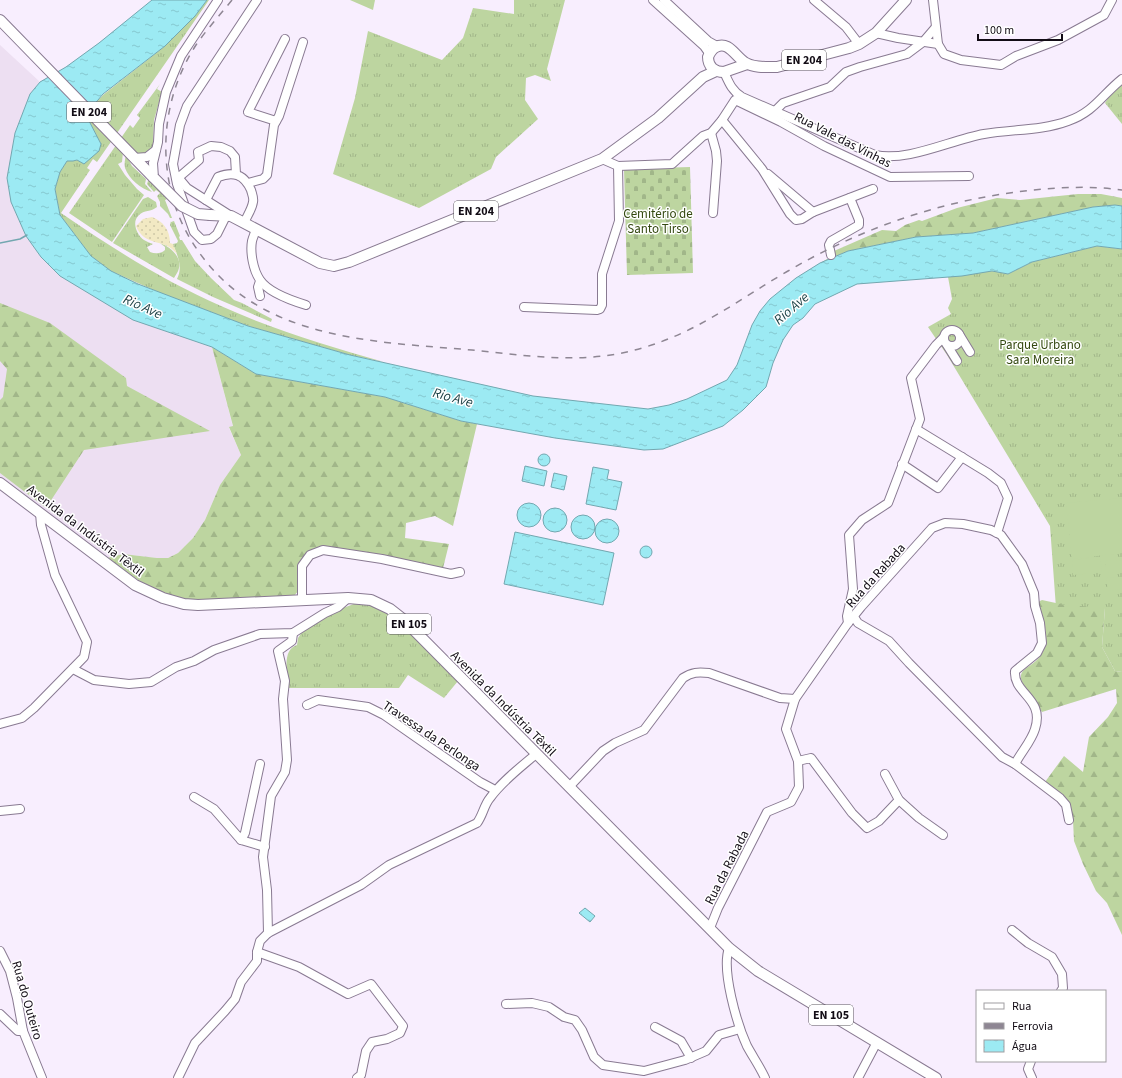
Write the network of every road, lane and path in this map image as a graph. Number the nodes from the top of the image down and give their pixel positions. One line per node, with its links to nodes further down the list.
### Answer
1 (218, 0): 25 (street)
2 (257, 0): 30 (street)
3 (653, 0): 18 (street)
4 (664, 0): 18 (street)
5 (814, 0): 15 (street)
6 (906, 0): 11 (main road, EN 204)
7 (932, 0): 10 (street)
8 (1112, 0): 16 (street)
9 (0, 20): 26 (main road, EN 204)
10 (935, 28): 14 (street); 16 (street)
11 (876, 33): 14 (street); 15 (main road, EN 204)
12 (285, 39): 23 (street)
13 (303, 42): 23 (street)
14 (923, 42): 16 (street); 21 (street)
15 (859, 44): 19 (main road, EN 204)
16 (938, 44)
17 (734, 54): 18 (main road); 18 (main road); 19 (main road)
18 (718, 62): 19 (main road, EN 204); 21 (street); 27 (main road, EN 204)
19 (746, 64)
20 (1122, 79): 21 (street)
21 (775, 111)
22 (722, 120): 24 (street); 29 (street); 32 (street, Rua Vale das Vinhas)
23 (276, 121): 35 (street)
24 (711, 133): 28 (street); 41 (street)
25 (156, 150): 26 (street); 33 (street)
26 (132, 155): 33 (main road, EN 204)
27 (602, 159): 28 (street); 46 (main road, EN 204)
28 (618, 166): 51 (street)
29 (762, 169): 40 (street); 40 (street)
30 (174, 170): 34 (street); 36 (street)
31 (236, 174): 34 (street); 35 (street); 39 (street)
32 (969, 176)
33 (154, 178): 42 (main road, EN 204, bridge)
34 (178, 178): 36 (street)
35 (248, 184): 44 (street)
36 (183, 189): 39 (street); 45 (street)
37 (874, 189): 38 (street)
38 (850, 198): 40 (street); 47 (street)
39 (209, 202): 42 (street); 43 (street)
40 (813, 212)
41 (713, 213)
42 (210, 215): 43 (main road, EN 204); 45 (street)
43 (229, 216): 44 (main road, EN 204); 45 (street)
44 (244, 223): 46 (main road, EN 204)
45 (219, 229)
46 (256, 229): 48 (street)
47 (831, 255)
48 (260, 281): 49 (street); 50 (street)
49 (260, 296)
50 (306, 305)
51 (524, 307)
52 (958, 333): 53 (street); 53 (street); 54 (street)
53 (945, 342): 55 (street); 56 (street)
54 (970, 352)
55 (957, 361)
56 (916, 429): 57 (street); 58 (street)
57 (962, 457): 58 (street); 61 (street)
58 (902, 464): 66 (street)
59 (0, 483): 60 (main road, Avenida da Indústria Têxtil / EN 105)
60 (40, 513): 64 (main road, Avenida da Indústria Têxtil / EN 105); 68 (street)
61 (997, 533): 65 (street, Rua da Rabada); 75 (street, Rua da Rabada)
62 (460, 572): 64 (street)
63 (348, 598): 64 (main road, Avenida da Indústria Têxtil / EN 105); 67 (street); 72 (main road, Avenida da Indústria Têxtil / EN 105)
64 (302, 599)
65 (854, 617): 66 (street, Rua da Rabada); 75 (street)
66 (848, 623): 69 (street, Rua da Rabada)
67 (293, 633): 68 (street); 86 (street)
68 (73, 669): 71 (street)
69 (795, 699): 73 (street, Rua da Rabada); 77 (street)
70 (307, 705): 78 (street, Travessa da Perlonga)
71 (0, 724)
72 (536, 754): 77 (main road, Avenida da Indústria Têxtil / EN 105); 78 (street)
73 (798, 761): 80 (street); 87 (street, Rua da Rabada)
74 (260, 764): 85 (street)
75 (1015, 764): 83 (street)
76 (885, 774): 80 (street)
77 (569, 787): 87 (main road, Avenida da Indústria Têxtil / EN 105)
78 (495, 790): 89 (street)
79 (194, 797): 85 (street)
80 (899, 800): 84 (street)
81 (20, 809): 82 (street)
82 (0, 811)
83 (1069, 820)
84 (943, 835)
85 (241, 840): 86 (street)
86 (265, 847): 89 (street)
87 (710, 928): 90 (main road, Avenida da Indústria Têxtil / EN 105)
88 (1012, 930): 93 (street)
89 (268, 933): 92 (street)
90 (729, 948): 97 (street); 99 (main road, Avenida da Indústria Têxtil / EN 105)
91 (0, 951): 98 (street, Rua do Outeiro)
92 (257, 952): 103 (street); 104 (street)
93 (1062, 990)
94 (506, 1004): 100 (street)
95 (0, 1014): 98 (street)
96 (655, 1027): 100 (street)
97 (740, 1029): 100 (street); 105 (street)
98 (22, 1031): 102 (street, Rua do Outeiro)
99 (877, 1042): 106 (street); 107 (main road, Avenida da Indústria Têxtil / EN 105)
100 (691, 1058)
101 (1031, 1062): 108 (street)
102 (42, 1078)
103 (178, 1078)
104 (357, 1078)
105 (765, 1078)
106 (858, 1078)
107 (936, 1078)
108 (1032, 1078)

